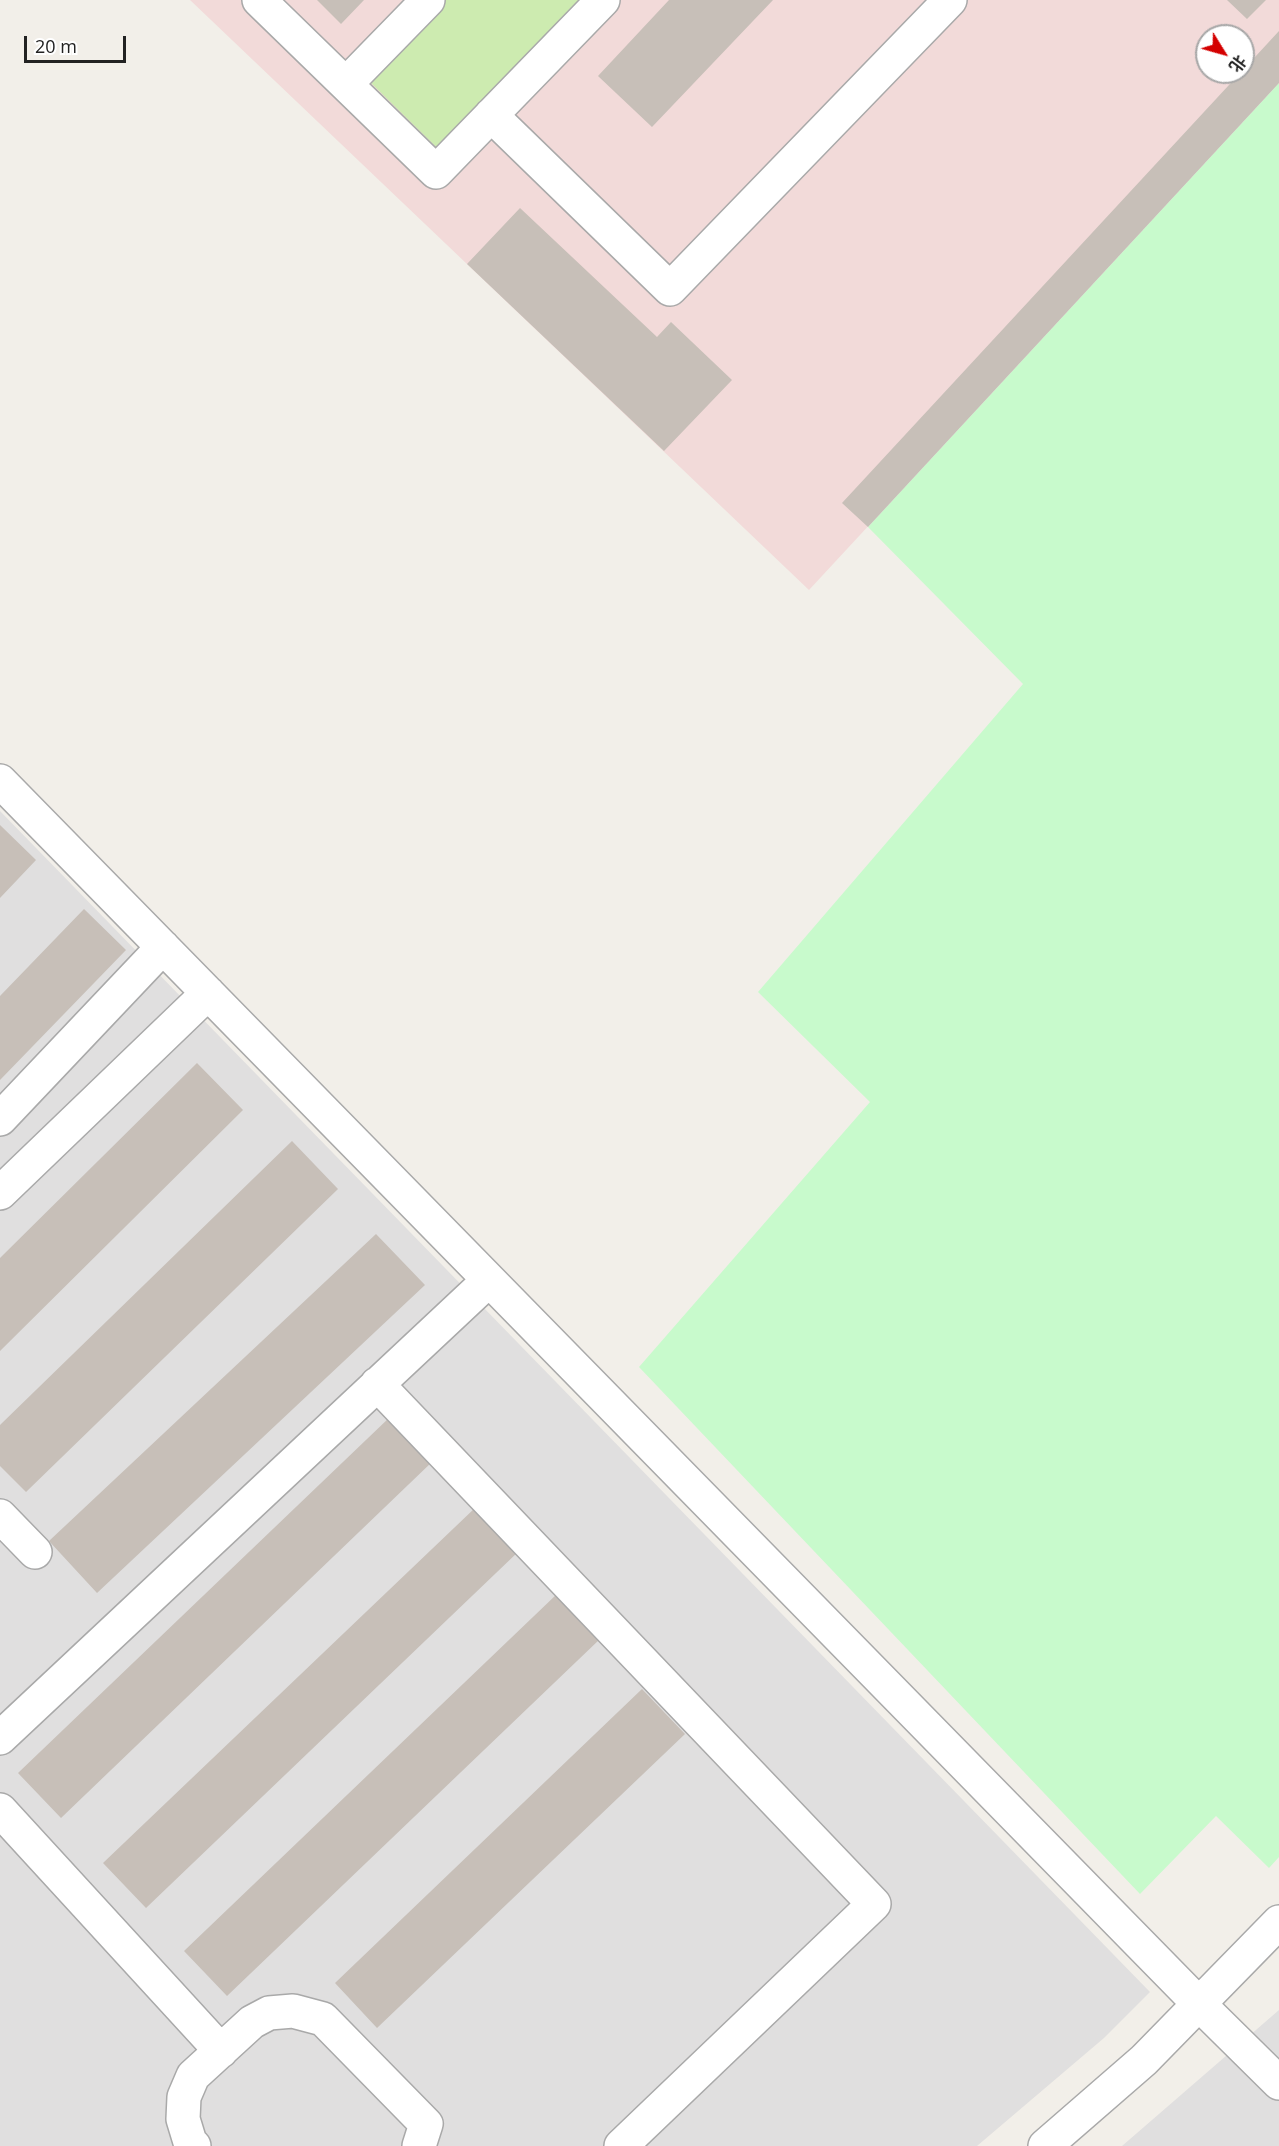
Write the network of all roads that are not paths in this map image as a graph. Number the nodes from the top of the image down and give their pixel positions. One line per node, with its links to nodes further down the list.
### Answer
1 (259, 0): 5 (street)
2 (428, 0): 5 (street)
3 (603, 0): 6 (street)
4 (950, 0): 6 (street)
5 (346, 84): 6 (street)
6 (491, 115)
7 (0, 781): 8 (street)
8 (163, 947): 9 (street); 10 (street)
9 (208, 993): 11 (street); 12 (street)
10 (0, 1119)
11 (0, 1193)
12 (489, 1280): 13 (street); 19 (street)
13 (377, 1384): 16 (street); 24 (street)
14 (0, 1516): 15 (street)
15 (35, 1552)
16 (0, 1738)
17 (0, 1810): 20 (street)
18 (1279, 1922): 19 (street)
19 (1200, 2005): 21 (street); 25 (street)
20 (221, 2051): 22 (street); 23 (street)
21 (1279, 2083)
22 (194, 2146)
23 (419, 2146)
24 (621, 2146)
25 (1045, 2146)

